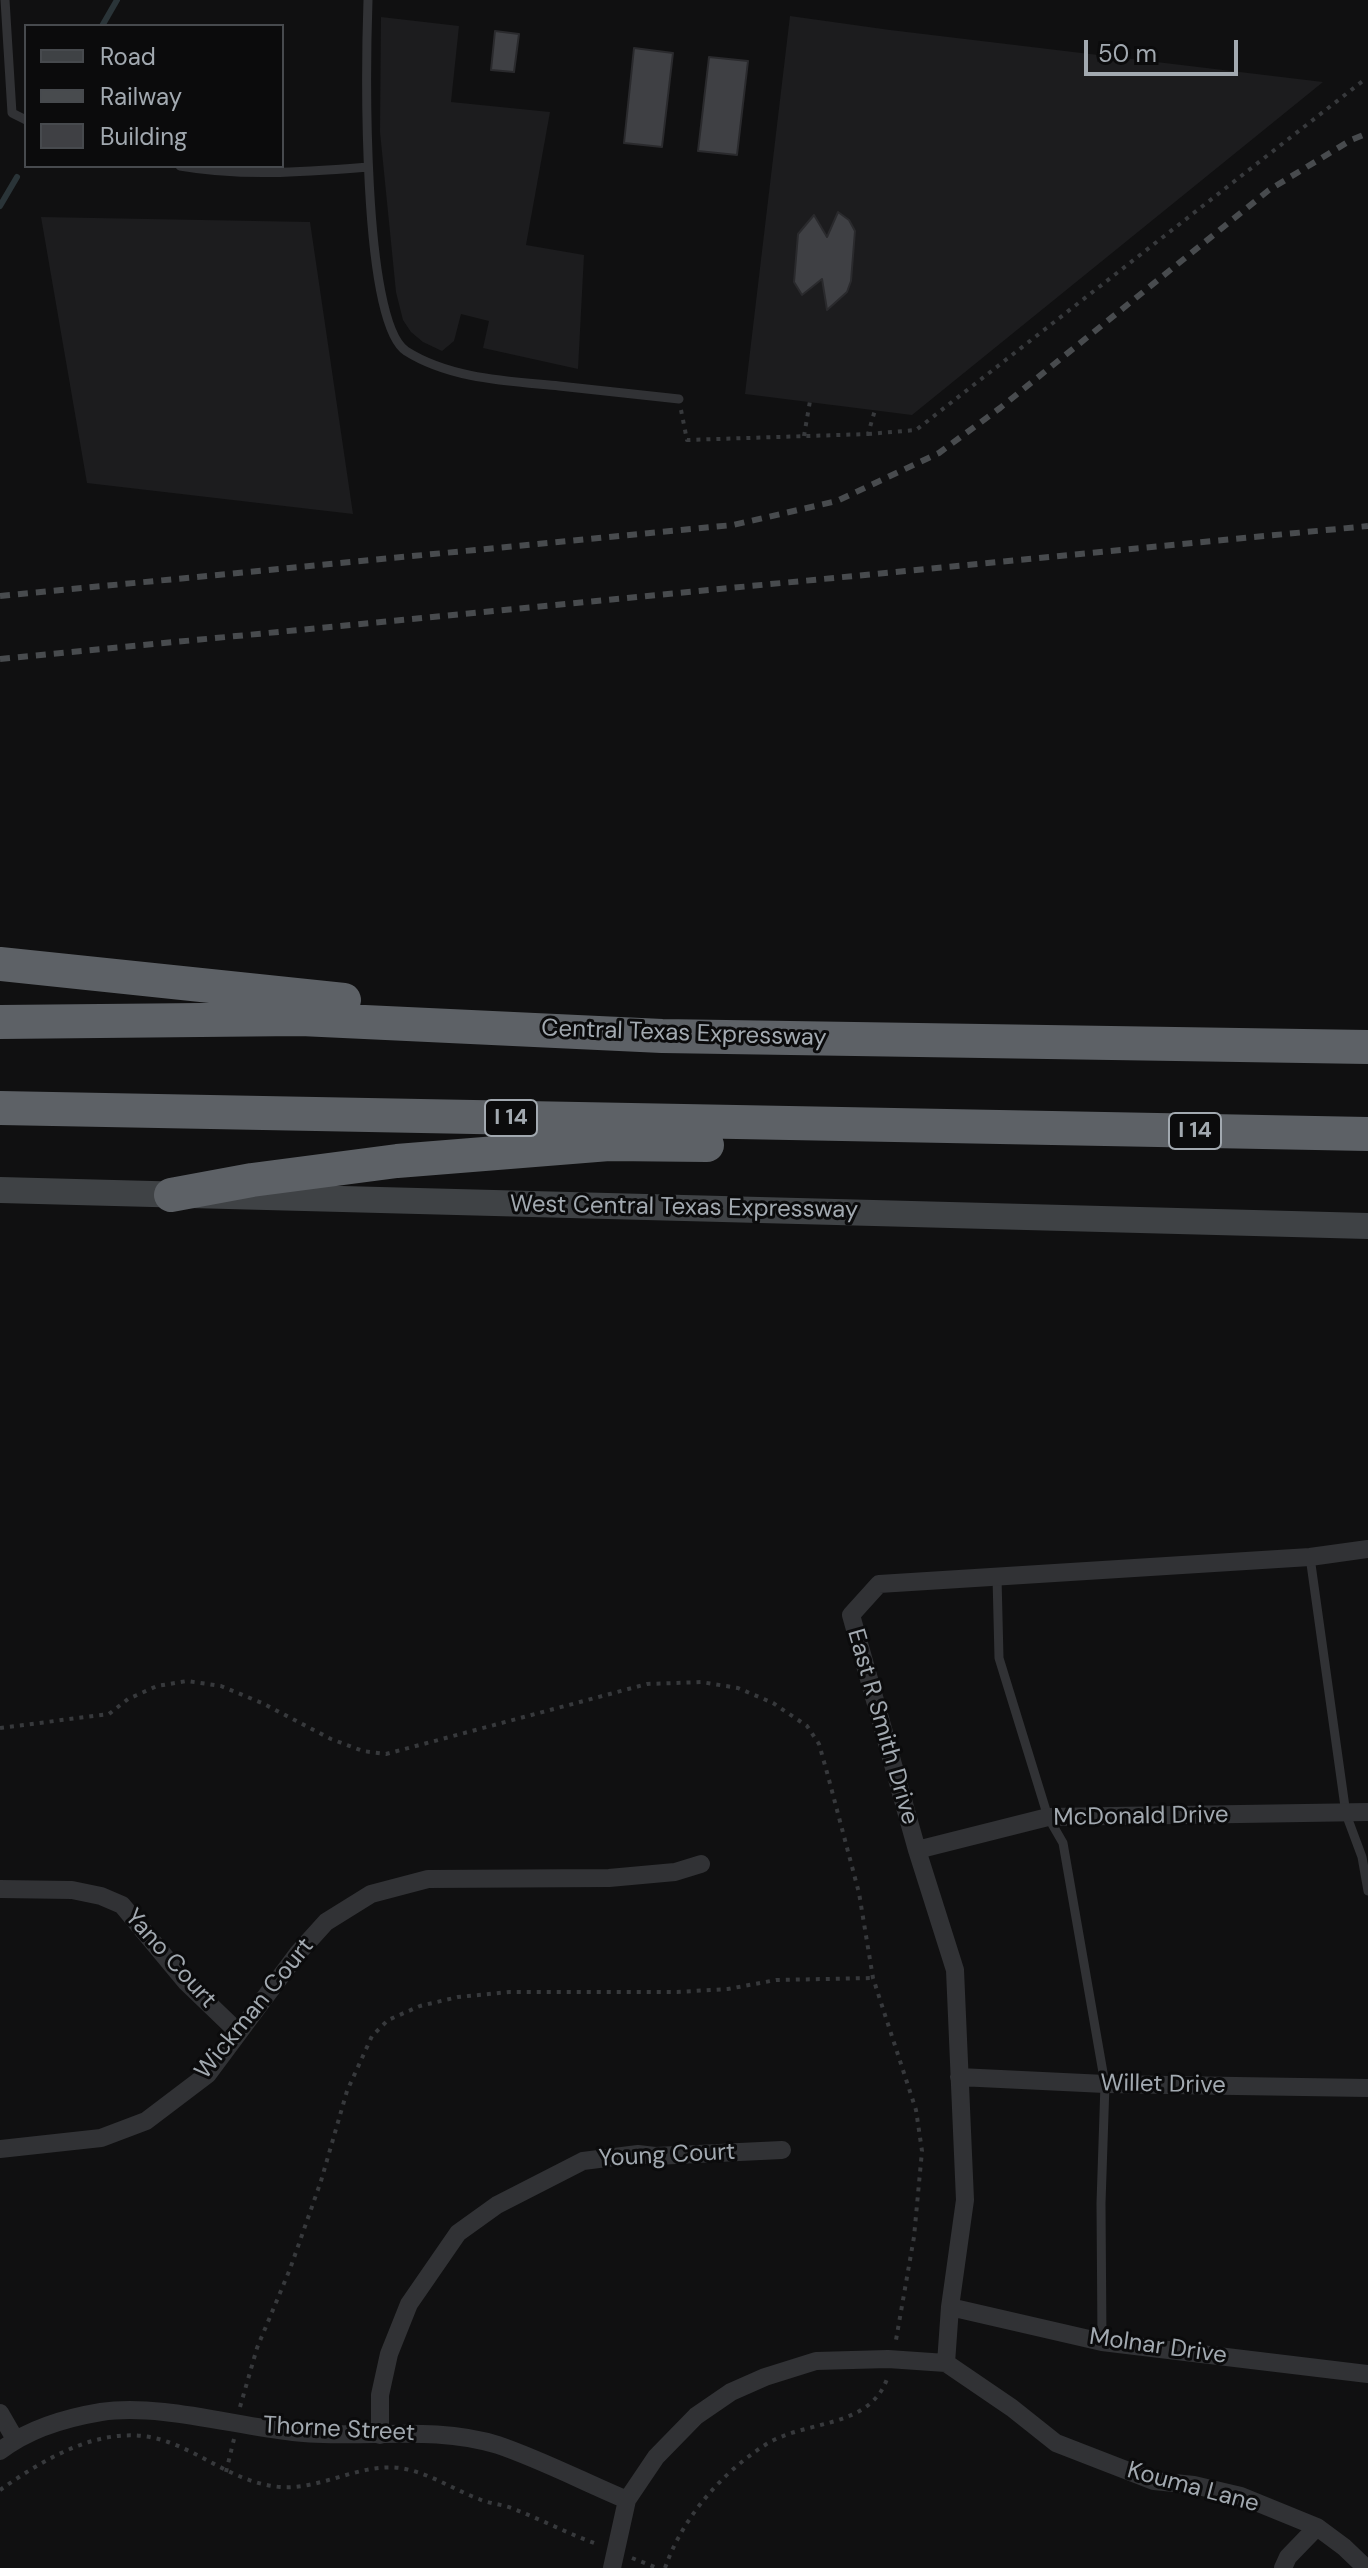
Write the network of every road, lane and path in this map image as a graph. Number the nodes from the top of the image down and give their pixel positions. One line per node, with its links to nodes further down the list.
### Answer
1 (5, 0): 4 (lane)
2 (368, 0): 5 (lane)
3 (1364, 80): 10 (path)
4 (24, 119)
5 (368, 167): 6 (lane); 7 (lane)
6 (195, 168)
7 (679, 399): 11 (path)
8 (810, 401): 11 (path)
9 (875, 410): 10 (path)
10 (868, 434): 11 (path)
11 (804, 436)
12 (0, 964): 14 (highway)
13 (0, 1022): 14 (highway, Central Texas Expressway)
14 (662, 1036): 15 (highway, Central Texas Expressway)
15 (1368, 1047)
16 (0, 1108): 17 (highway, I 14)
17 (1023, 1128): 18 (highway, I 14); 20 (highway)
18 (1368, 1134)
19 (0, 1190): 20 (main road, West Central Texas Expressway)
20 (171, 1195): 21 (main road, West Central Texas Expressway)
21 (1368, 1226)
22 (1368, 1549): 23 (street, East R Smith Drive)
23 (1310, 1557): 24 (street, East R Smith Drive); 27 (lane)
24 (997, 1577): 28 (lane); 29 (street, East R Smith Drive)
25 (0, 1728): 33 (path)
26 (1368, 1812): 27 (street, McDonald Drive)
27 (1346, 1814): 28 (street, McDonald Drive); 32 (lane)
28 (1048, 1817): 29 (street, McDonald Drive); 36 (lane)
29 (917, 1850): 35 (street, East R Smith Drive)
30 (701, 1864): 34 (street, Wickman Court)
31 (0, 1889): 34 (street, Yano Court)
32 (1368, 1891)
33 (873, 1978): 42 (path); 46 (path)
34 (238, 2032): 38 (street, Wickman Court)
35 (959, 2077): 36 (street, Willet Drive); 40 (street, East R Smith Drive)
36 (1105, 2084): 37 (street, Willet Drive); 41 (lane)
37 (1368, 2088)
38 (0, 2149)
39 (782, 2150): 47 (street, Young Court)
40 (950, 2307): 41 (street, Molnar Drive); 43 (street, East R Smith Drive)
41 (1102, 2342): 44 (street, Molnar Drive)
42 (893, 2360): 43 (street); 51 (street); 55 (path)
43 (946, 2363): 52 (street, Kouma Lane)
44 (1368, 2374)
45 (0, 2413): 48 (street)
46 (236, 2424): 47 (street, Thorne Street); 48 (street, Thorne Street); 49 (path)
47 (380, 2435): 51 (street, Thorne Street)
48 (7, 2445)
49 (226, 2472): 50 (path); 53 (path)
50 (0, 2490)
51 (627, 2500): 53 (street)
52 (1317, 2527): 56 (street); 57 (street, Kouma Lane)
53 (614, 2560): 54 (path)
54 (657, 2568)
55 (665, 2568)
56 (1283, 2568)
57 (1366, 2568)

